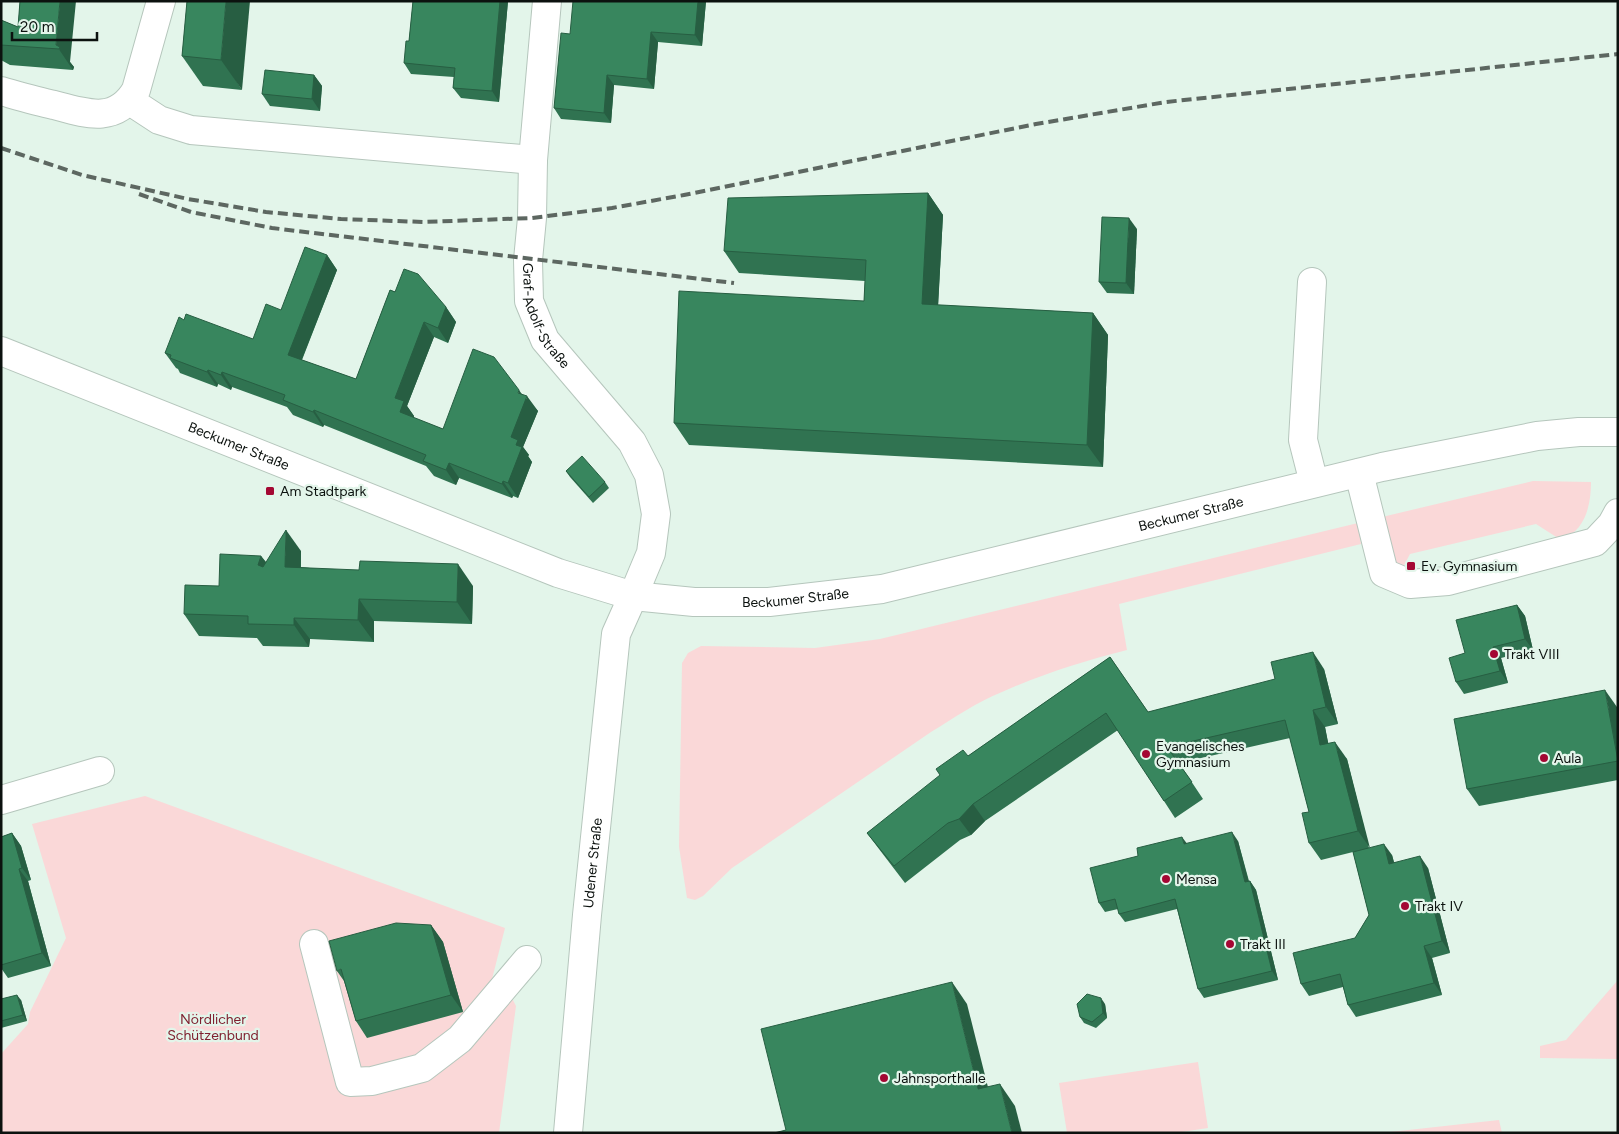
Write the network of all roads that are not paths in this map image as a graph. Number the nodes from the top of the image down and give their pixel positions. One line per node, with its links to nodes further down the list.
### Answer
1 (161, 1): 4 (main road)
2 (547, 1): 5 (main road, Graf-Adolf-Straße)
3 (1, 91): 4 (main road)
4 (130, 101): 5 (main road)
5 (533, 160): 12 (main road, Graf-Adolf-Straße)
6 (1312, 282): 10 (main road)
7 (1, 351): 12 (main road, Beckumer Straße)
8 (1618, 432): 9 (main road, Beckumer Straße)
9 (1359, 473): 10 (main road, Beckumer Straße); 11 (main road)
10 (1314, 483): 12 (main road, Beckumer Straße)
11 (1618, 512)
12 (633, 596): 17 (main road, Udener Straße)
13 (100, 771): 14 (main road)
14 (1, 800)
15 (314, 944): 16 (main road)
16 (527, 960)
17 (568, 1133)

